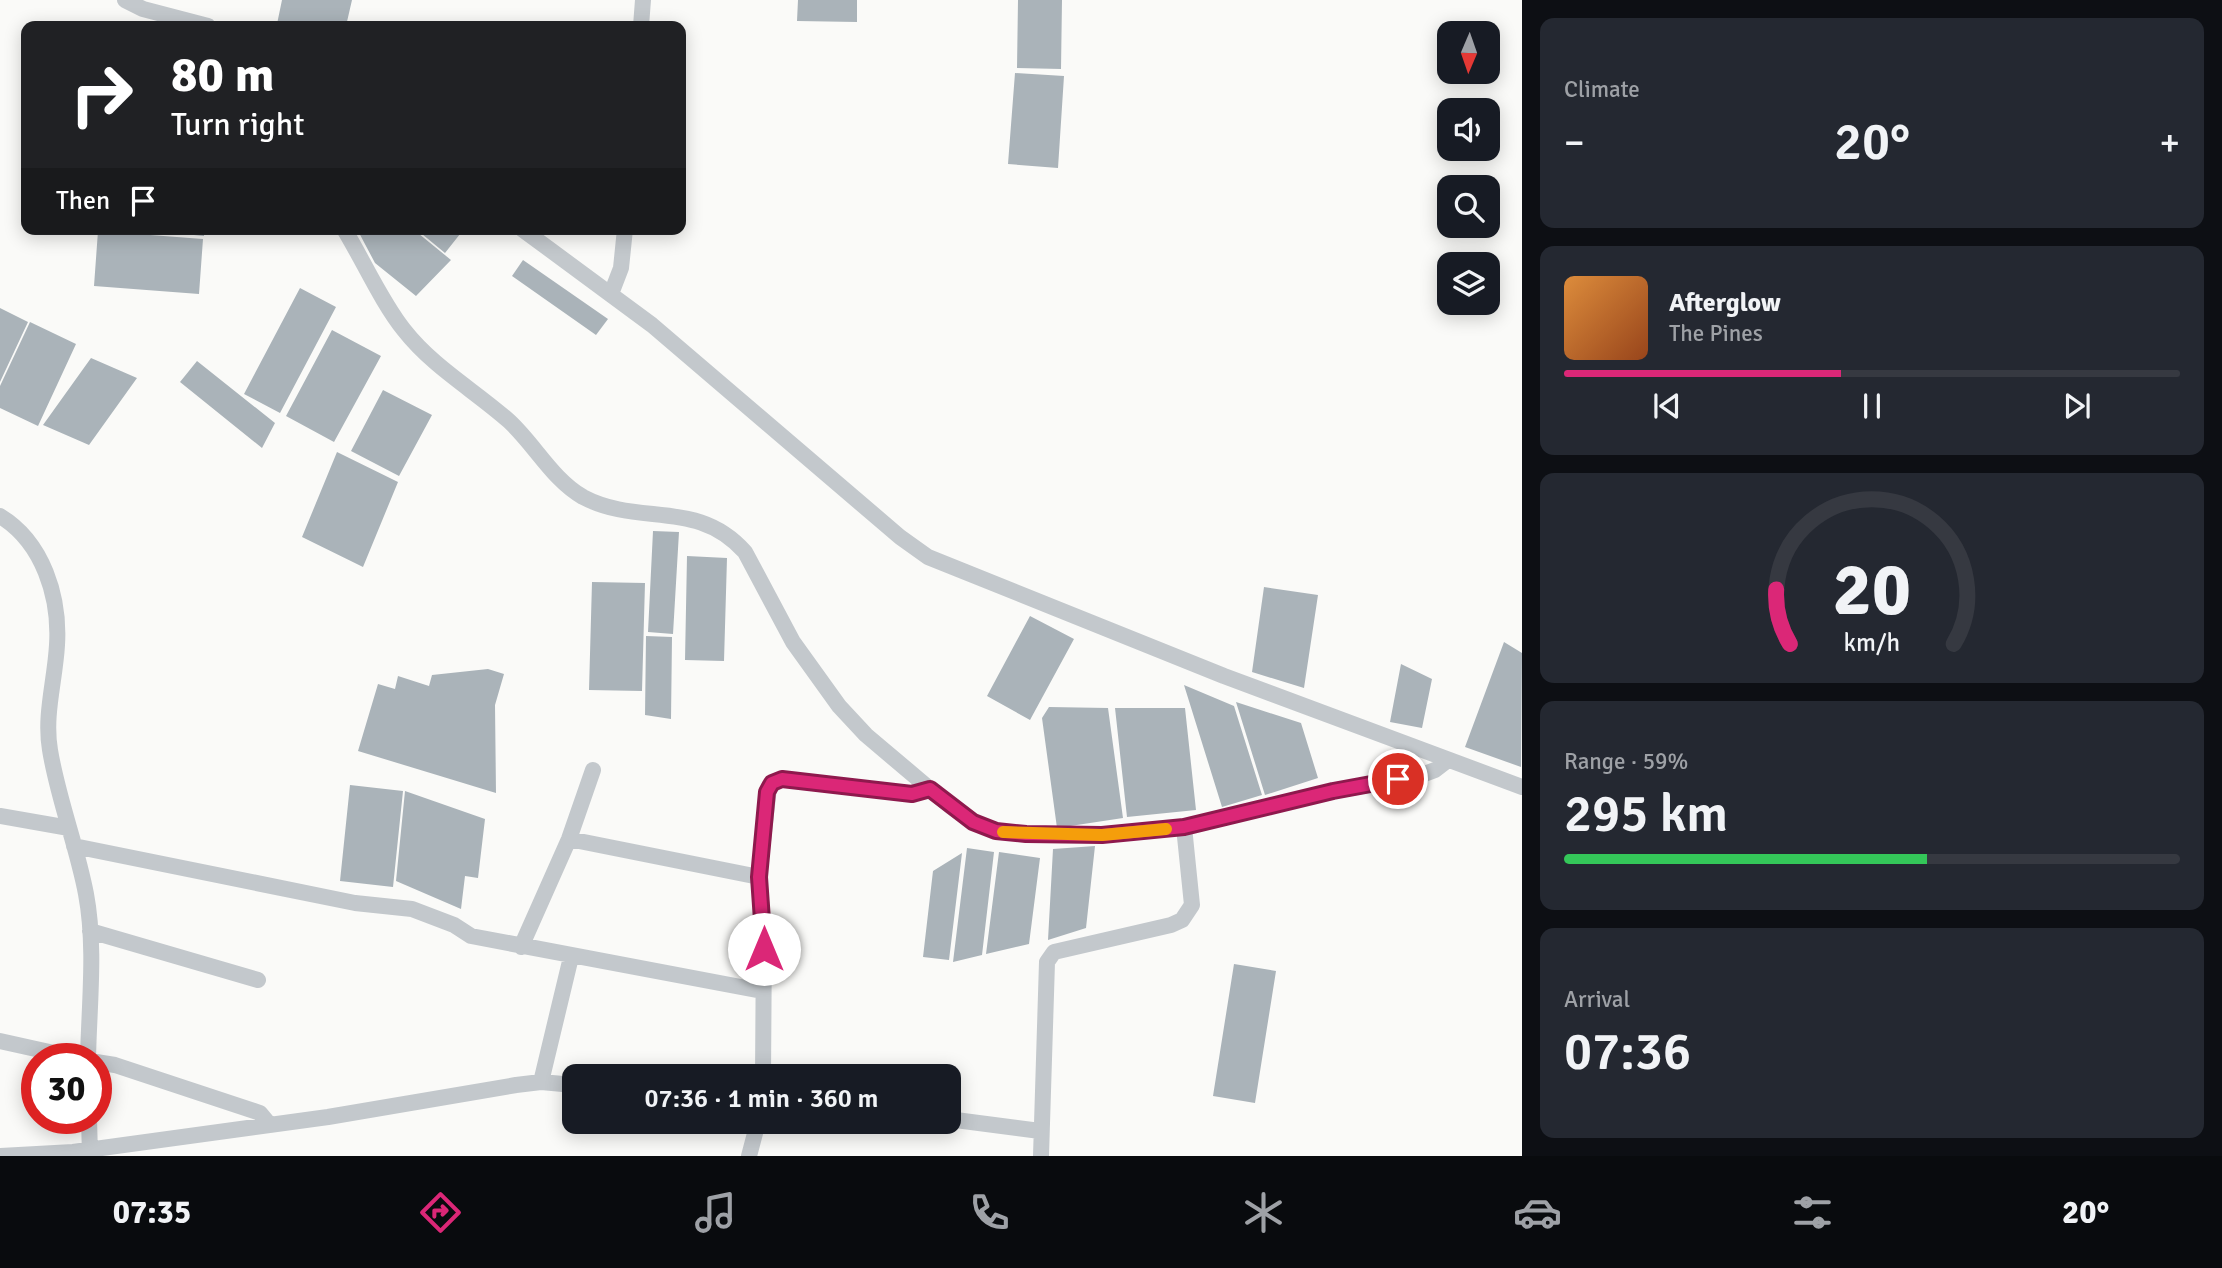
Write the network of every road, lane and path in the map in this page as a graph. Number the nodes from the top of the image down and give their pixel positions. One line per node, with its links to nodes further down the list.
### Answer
1 (125, 0): 3 (street)
2 (643, 0): 4 (street)
3 (189, 21)
4 (641, 21)
5 (348, 235): 13 (street)
6 (530, 235): 8 (street)
7 (624, 235): 8 (street)
8 (611, 295): 10 (street)
9 (0, 516): 16 (street)
10 (1448, 761): 12 (street); 15 (street)
11 (593, 770): 17 (street)
12 (1522, 787)
13 (930, 789): 15 (street); 19 (street)
14 (0, 816): 16 (street)
15 (1184, 827): 34 (street)
16 (69, 828): 18 (street)
17 (569, 839): 19 (street); 21 (street)
18 (74, 846): 20 (street); 21 (street)
19 (759, 877): 24 (street)
20 (90, 931): 23 (street); 26 (street)
21 (522, 947): 22 (street)
22 (571, 957): 24 (street); 30 (street)
23 (258, 981)
24 (762, 991): 28 (street)
25 (0, 1041): 27 (street)
26 (88, 1043)
27 (21, 1046)
28 (763, 1064)
29 (112, 1065): 33 (street)
30 (541, 1082): 31 (street); 33 (street)
31 (562, 1084)
32 (961, 1121): 34 (street)
33 (270, 1125): 37 (street)
34 (1040, 1131): 40 (street)
35 (89, 1134): 37 (street)
36 (755, 1134): 39 (street)
37 (90, 1152): 38 (street)
38 (0, 1156)
39 (749, 1156)
40 (1041, 1156)

